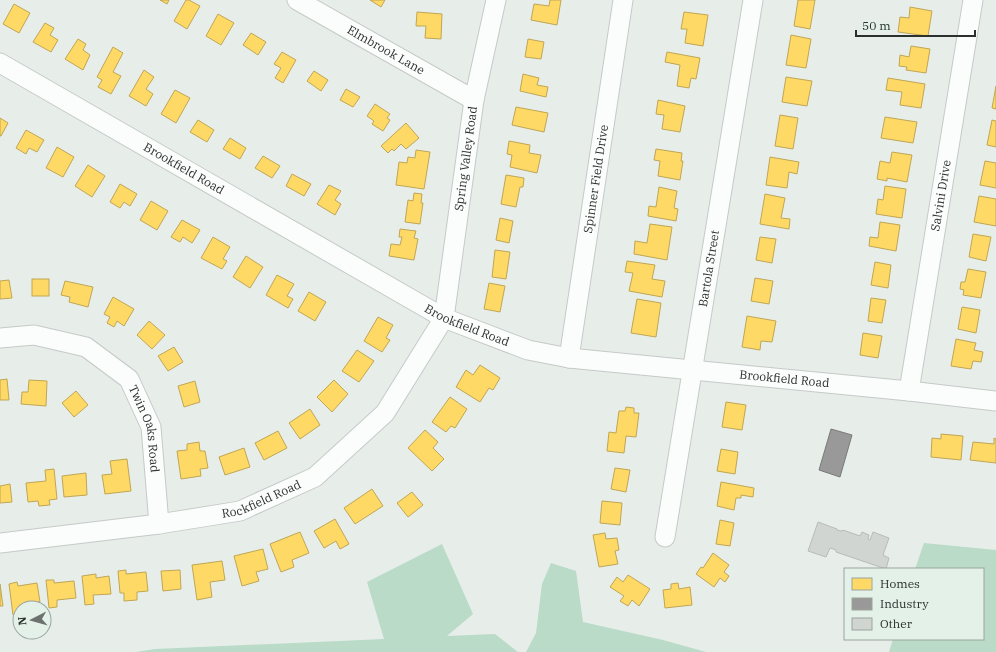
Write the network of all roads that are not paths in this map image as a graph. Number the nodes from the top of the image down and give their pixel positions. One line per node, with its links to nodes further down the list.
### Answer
1 (297, 0): 7 (street, Elmbrook Lane)
2 (496, 0): 7 (street, Spring Valley Road)
3 (623, 0): 10 (street, Spinner Field Drive)
4 (753, 0): 11 (street, Bartola Street)
5 (973, 0): 12 (street, Salvini Drive)
6 (0, 62): 8 (street, Brookfield Road)
7 (474, 100): 8 (street, Spring Valley Road)
8 (444, 318): 10 (street, Brookfield Road); 14 (street, Rockfield Road)
9 (0, 338): 14 (street, Twin Oaks Road)
10 (569, 358): 11 (street, Brookfield Road)
11 (692, 370): 12 (street, Brookfield Road); 15 (street, Bartola Street)
12 (909, 391): 13 (street, Brookfield Road)
13 (996, 401)
14 (159, 524): 16 (street, Rockfield Road)
15 (665, 537)
16 (0, 543)

